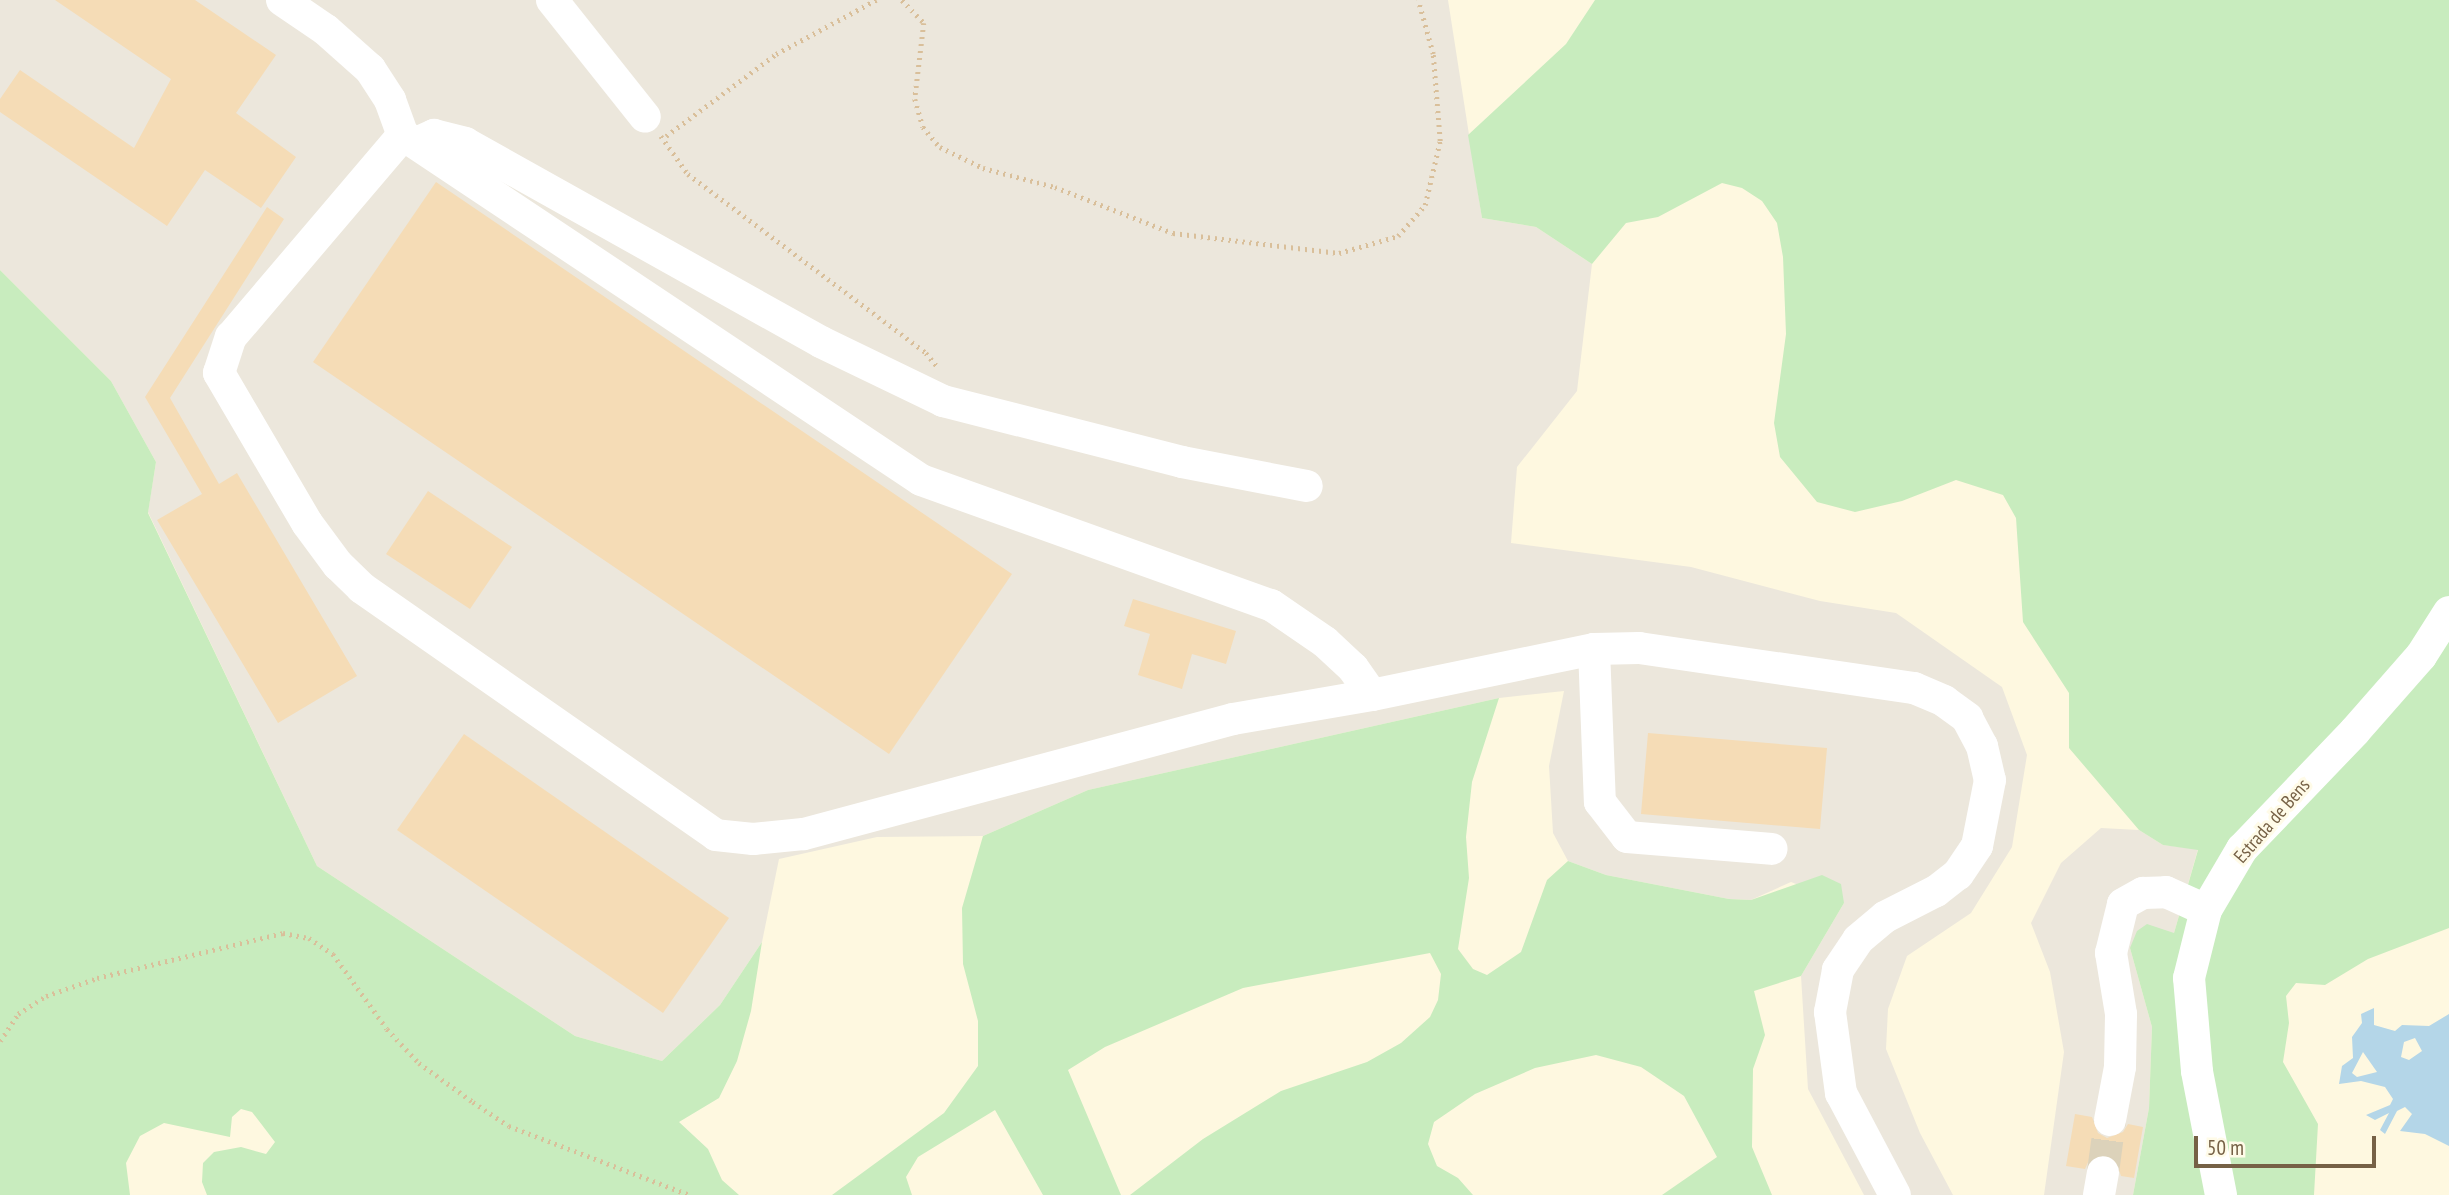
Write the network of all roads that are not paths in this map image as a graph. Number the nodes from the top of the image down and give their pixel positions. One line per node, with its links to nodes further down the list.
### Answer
1 (282, 0): 4 (street)
2 (552, 0): 3 (street)
3 (655, 129)
4 (409, 139): 5 (street); 8 (street); 8 (street)
5 (1307, 486)
6 (2449, 612): 10 (street, Estrada de Bens)
7 (1594, 649): 8 (street); 9 (street); 12 (street)
8 (1372, 695)
9 (1772, 849)
10 (2206, 910): 11 (street); 13 (street, Estrada de Bens)
11 (2110, 1120)
12 (1895, 1195)
13 (2221, 1195)

